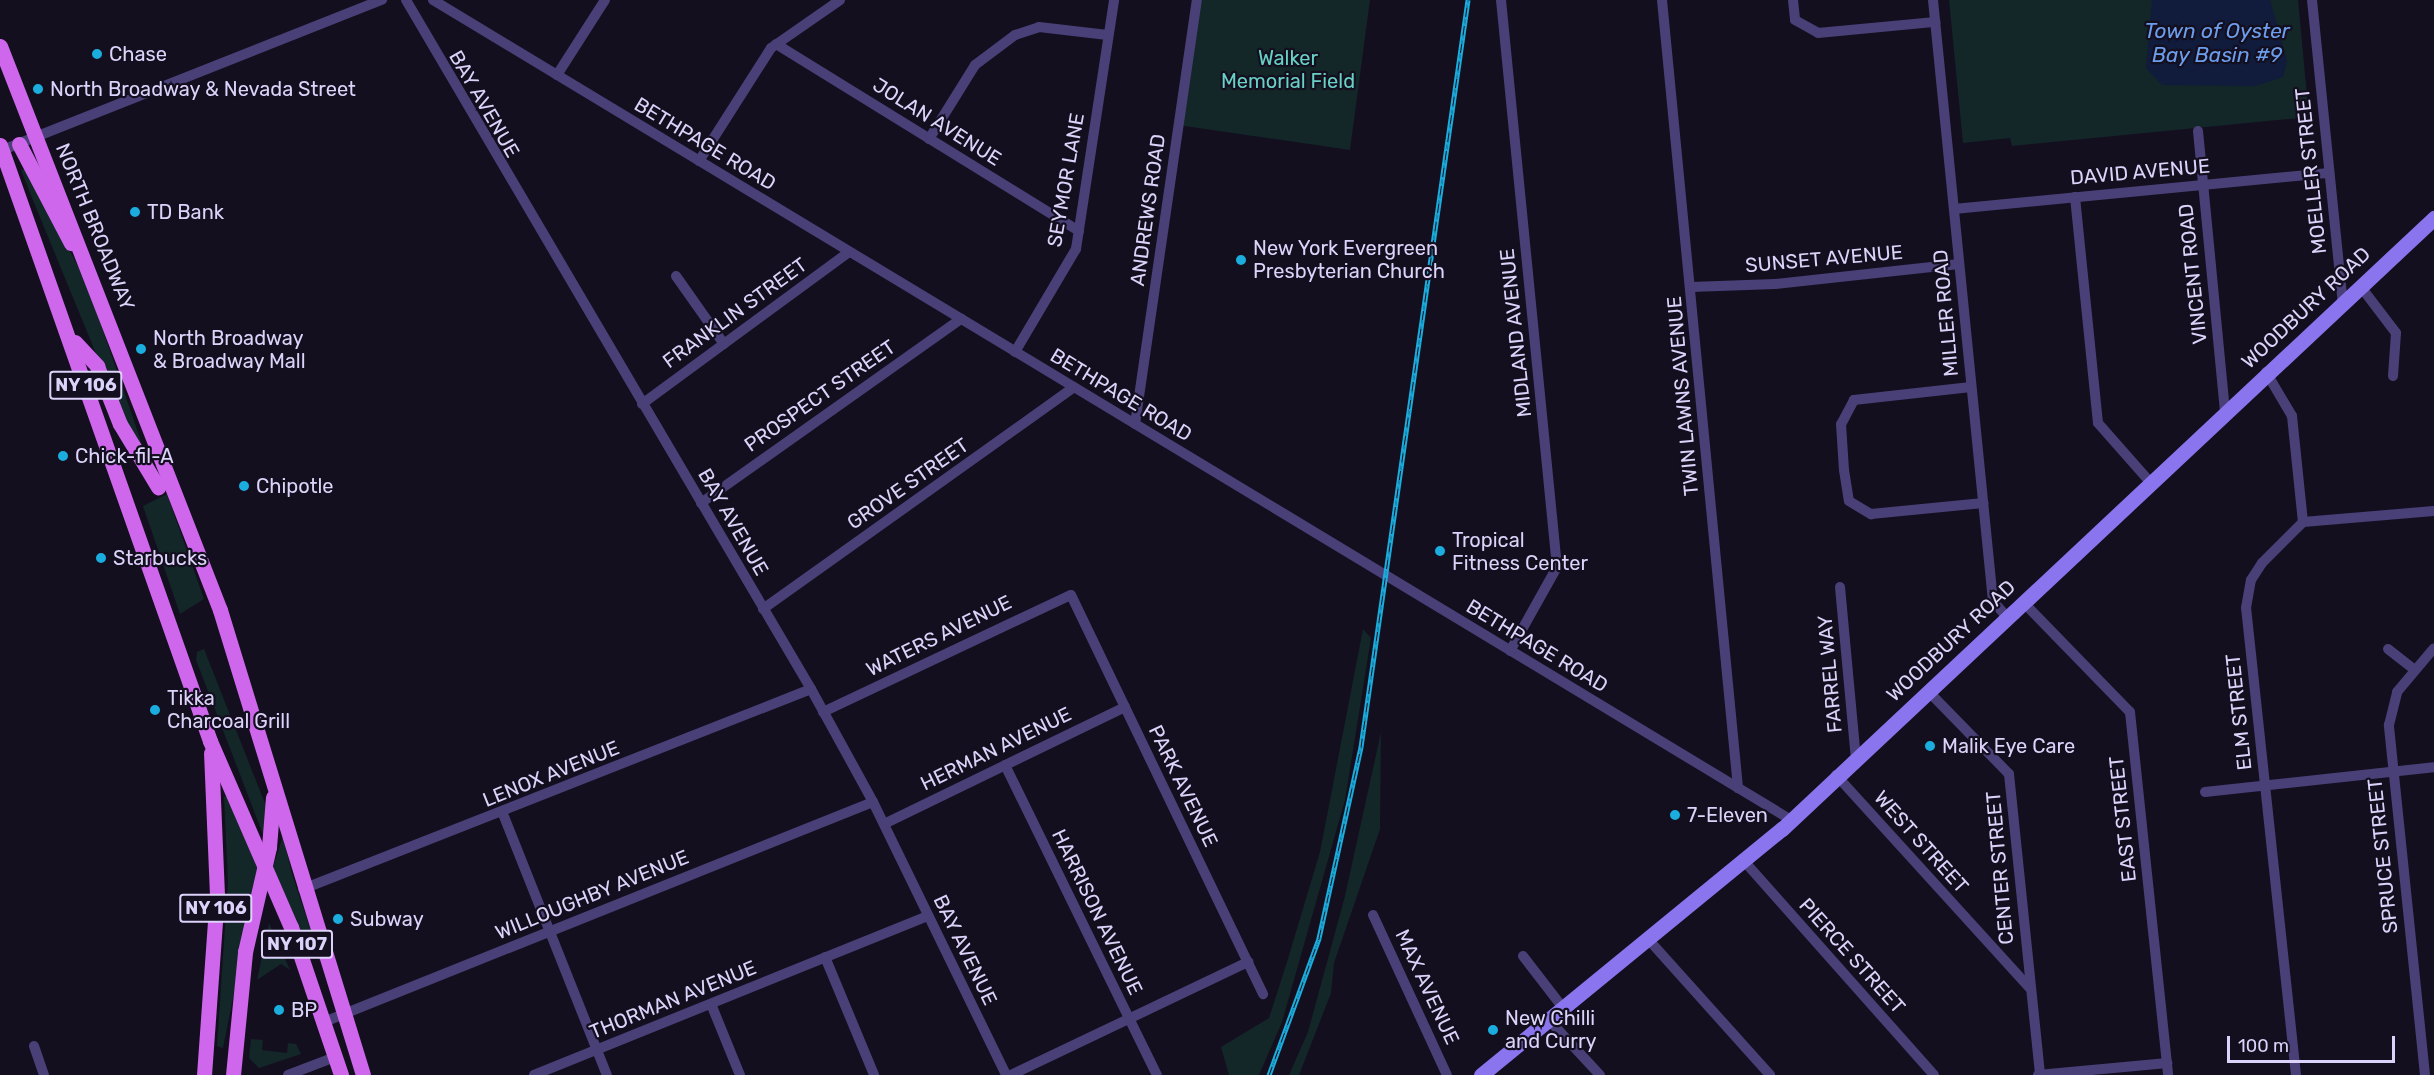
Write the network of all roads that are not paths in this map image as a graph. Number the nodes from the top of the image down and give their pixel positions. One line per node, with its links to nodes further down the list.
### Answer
1 (359, 0): 14 (street)
2 (382, 0): 14 (street)
3 (406, 0): 47 (street, BAY AVENUE)
4 (433, 0): 19 (street, BETHPAGE ROAD)
5 (605, 0): 19 (street)
6 (840, 0): 17 (street)
7 (1113, 0): 16 (street, SEYMOR LANE)
8 (1197, 0): 49 (street, ANDREWS ROAD)
9 (1501, 0): 63 (street, MIDLAND AVENUE)
10 (1662, 0): 36 (street, TWIN LAWNS AVENUE)
11 (1793, 0): 15 (street)
12 (1933, 0): 15 (street, MILLER ROAD)
13 (2312, 0): 26 (street, MOELLER STREET)
14 (352, 13): 21 (street)
15 (1935, 22): 29 (street, MILLER ROAD)
16 (1108, 35): 22 (street); 31 (street, SEYMOR LANE)
17 (776, 44): 22 (street, JOLAN AVENUE); 25 (street)
18 (0, 46): 21 (main road, NORTH BROADWAY / NY 106)
19 (557, 75): 25 (street, BETHPAGE ROAD)
20 (2198, 131): 27 (street, VINCENT ROAD)
21 (37, 137): 23 (street); 35 (main road, NORTH BROADWAY / NY 106)
22 (929, 139): 31 (street, JOLAN AVENUE)
23 (19, 144): 24 (street); 35 (main road)
24 (1, 149): 40 (main road, NY 106)
25 (699, 161): 32 (street, BETHPAGE ROAD)
26 (2329, 173): 27 (street, DAVID AVENUE); 38 (street, MOELLER STREET)
27 (2202, 184): 28 (street, DAVID AVENUE); 48 (street, VINCENT ROAD)
28 (2075, 197): 29 (street, DAVID AVENUE); 50 (street)
29 (1954, 209): 33 (street, MILLER ROAD)
30 (2434, 218): 37 (main road, WOODBURY ROAD)
31 (1079, 231): 42 (street, SEYMOR LANE)
32 (849, 252): 39 (street, BETHPAGE ROAD); 41 (street, FRANKLIN STREET)
33 (1959, 264): 36 (street, SUNSET AVENUE); 46 (street, MILLER ROAD)
34 (676, 276): 41 (street)
35 (94, 281): 77 (main road, NORTH BROADWAY / NY 106)
36 (1691, 286): 76 (street, TWIN LAWNS AVENUE)
37 (2361, 286): 38 (main road, WOODBURY ROAD); 44 (street)
38 (2343, 303): 43 (main road, WOODBURY ROAD)
39 (961, 319): 42 (street, BETHPAGE ROAD); 52 (street, PROSPECT STREET)
40 (69, 335): 51 (main road); 69 (main road, NY 106)
41 (724, 344): 47 (street, FRANKLIN STREET)
42 (1015, 352): 45 (street, BETHPAGE ROAD)
43 (2266, 372): 48 (main road, WOODBURY ROAD); 55 (street)
44 (2393, 376)
45 (1074, 387): 49 (street, BETHPAGE ROAD); 59 (street, GROVE STREET)
46 (1971, 387): 53 (street, MILLER ROAD); 53 (street)
47 (642, 404): 52 (street, BAY AVENUE)
48 (2224, 412): 50 (main road, WOODBURY ROAD)
49 (1135, 424): 63 (street, BETHPAGE ROAD)
50 (2150, 482): 58 (main road, WOODBURY ROAD)
51 (158, 487)
52 (701, 503): 59 (street, BAY AVENUE)
53 (1983, 503): 60 (street, MILLER ROAD)
54 (2434, 511): 55 (street)
55 (2303, 522): 75 (street, ELM STREET)
56 (1840, 587): 70 (street, FARREL WAY)
57 (1071, 595): 67 (street, PARK AVENUE); 68 (street, WATERS AVENUE)
58 (2023, 602): 60 (main road, WOODBURY ROAD); 104 (street, EAST STREET)
59 (763, 609): 65 (street, BAY AVENUE)
60 (2007, 617): 66 (main road, WOODBURY ROAD)
61 (2434, 648): 64 (street, SPRUCE STREET)
62 (2388, 649): 64 (street)
63 (1510, 651): 76 (street, BETHPAGE ROAD)
64 (2412, 668): 73 (street, SPRUCE STREET)
65 (811, 689): 68 (street, BAY AVENUE); 80 (street, LENOX AVENUE)
66 (1928, 692): 70 (main road, WOODBURY ROAD); 93 (street, CENTER STREET)
67 (1125, 707): 71 (street, HERMAN AVENUE); 92 (street, PARK AVENUE)
68 (823, 712): 79 (street, BAY AVENUE)
69 (210, 741): 84 (main road, NY 107); 106 (main road, NY 106)
70 (1856, 758): 74 (main road, WOODBURY ROAD)
71 (1005, 765): 82 (street, HERMAN AVENUE); 98 (street, HARRISON AVENUE)
72 (2434, 767): 73 (street)
73 (2392, 772): 75 (street); 126 (street, SPRUCE STREET)
74 (1836, 775): 81 (main road, WOODBURY ROAD); 93 (street, WEST STREET)
75 (2265, 786): 78 (street); 125 (street, ELM STREET)
76 (1738, 788): 81 (street, BETHPAGE ROAD)
77 (273, 791): 84 (main road, NY 106); 85 (main road, NORTH BROADWAY / NY 107)
78 (2205, 792)
79 (873, 802): 82 (street, BAY AVENUE); 88 (street, WILLOUGHBY AVENUE)
80 (503, 814): 85 (street, LENOX AVENUE); 88 (street)
81 (1791, 820): 83 (main road, WOODBURY ROAD)
82 (884, 824): 87 (street, BAY AVENUE)
83 (1744, 861): 89 (main road, WOODBURY ROAD); 122 (street, PIERCE STREET)
84 (264, 869): 100 (main road, NY 107); 107 (main road, NY 106)
85 (303, 889): 97 (main road, NORTH BROADWAY / NY 107)
86 (1373, 915): 118 (street, MAX AVENUE)
87 (928, 916): 91 (street, THORMAN AVENUE); 115 (street, BAY AVENUE)
88 (550, 931): 97 (street, WILLOUGHBY AVENUE); 102 (street)
89 (1648, 939): 96 (main road, WOODBURY ROAD); 121 (street)
90 (1523, 956): 96 (street)
91 (825, 957): 95 (street, THORMAN AVENUE); 114 (street)
92 (1248, 962): 94 (street, PARK AVENUE); 98 (street)
93 (2029, 987): 123 (street, CENTER STREET)
94 (1263, 994)
95 (711, 1004): 102 (street, THORMAN AVENUE); 113 (street)
96 (1563, 1008): 99 (main road, WOODBURY ROAD)
97 (343, 1014): 100 (street, WILLOUGHBY AVENUE); 110 (main road, NORTH BROADWAY / NY 107)
98 (1129, 1019): 116 (street); 117 (street, HARRISON AVENUE)
99 (1549, 1020): 119 (main road, WOODBURY ROAD); 120 (street)
100 (324, 1022): 103 (main road, NY 107)
101 (34, 1046): 105 (street)
102 (597, 1050): 111 (street, THORMAN AVENUE); 112 (street)
103 (336, 1057): 108 (street); 109 (main road, NY 107)
104 (2167, 1063): 123 (street); 124 (street, EAST STREET)
105 (45, 1075)
106 (204, 1075)
107 (233, 1075)
108 (288, 1075)
109 (341, 1075)
110 (363, 1075)
111 (534, 1075)
112 (607, 1075)
113 (740, 1075)
114 (874, 1075)
115 (1006, 1075)
116 (1011, 1075)
117 (1157, 1075)
118 (1447, 1075)
119 (1481, 1075)
120 (1600, 1075)
121 (1770, 1075)
122 (1934, 1075)
123 (2039, 1075)
124 (2168, 1075)
125 (2296, 1075)
126 (2425, 1075)

